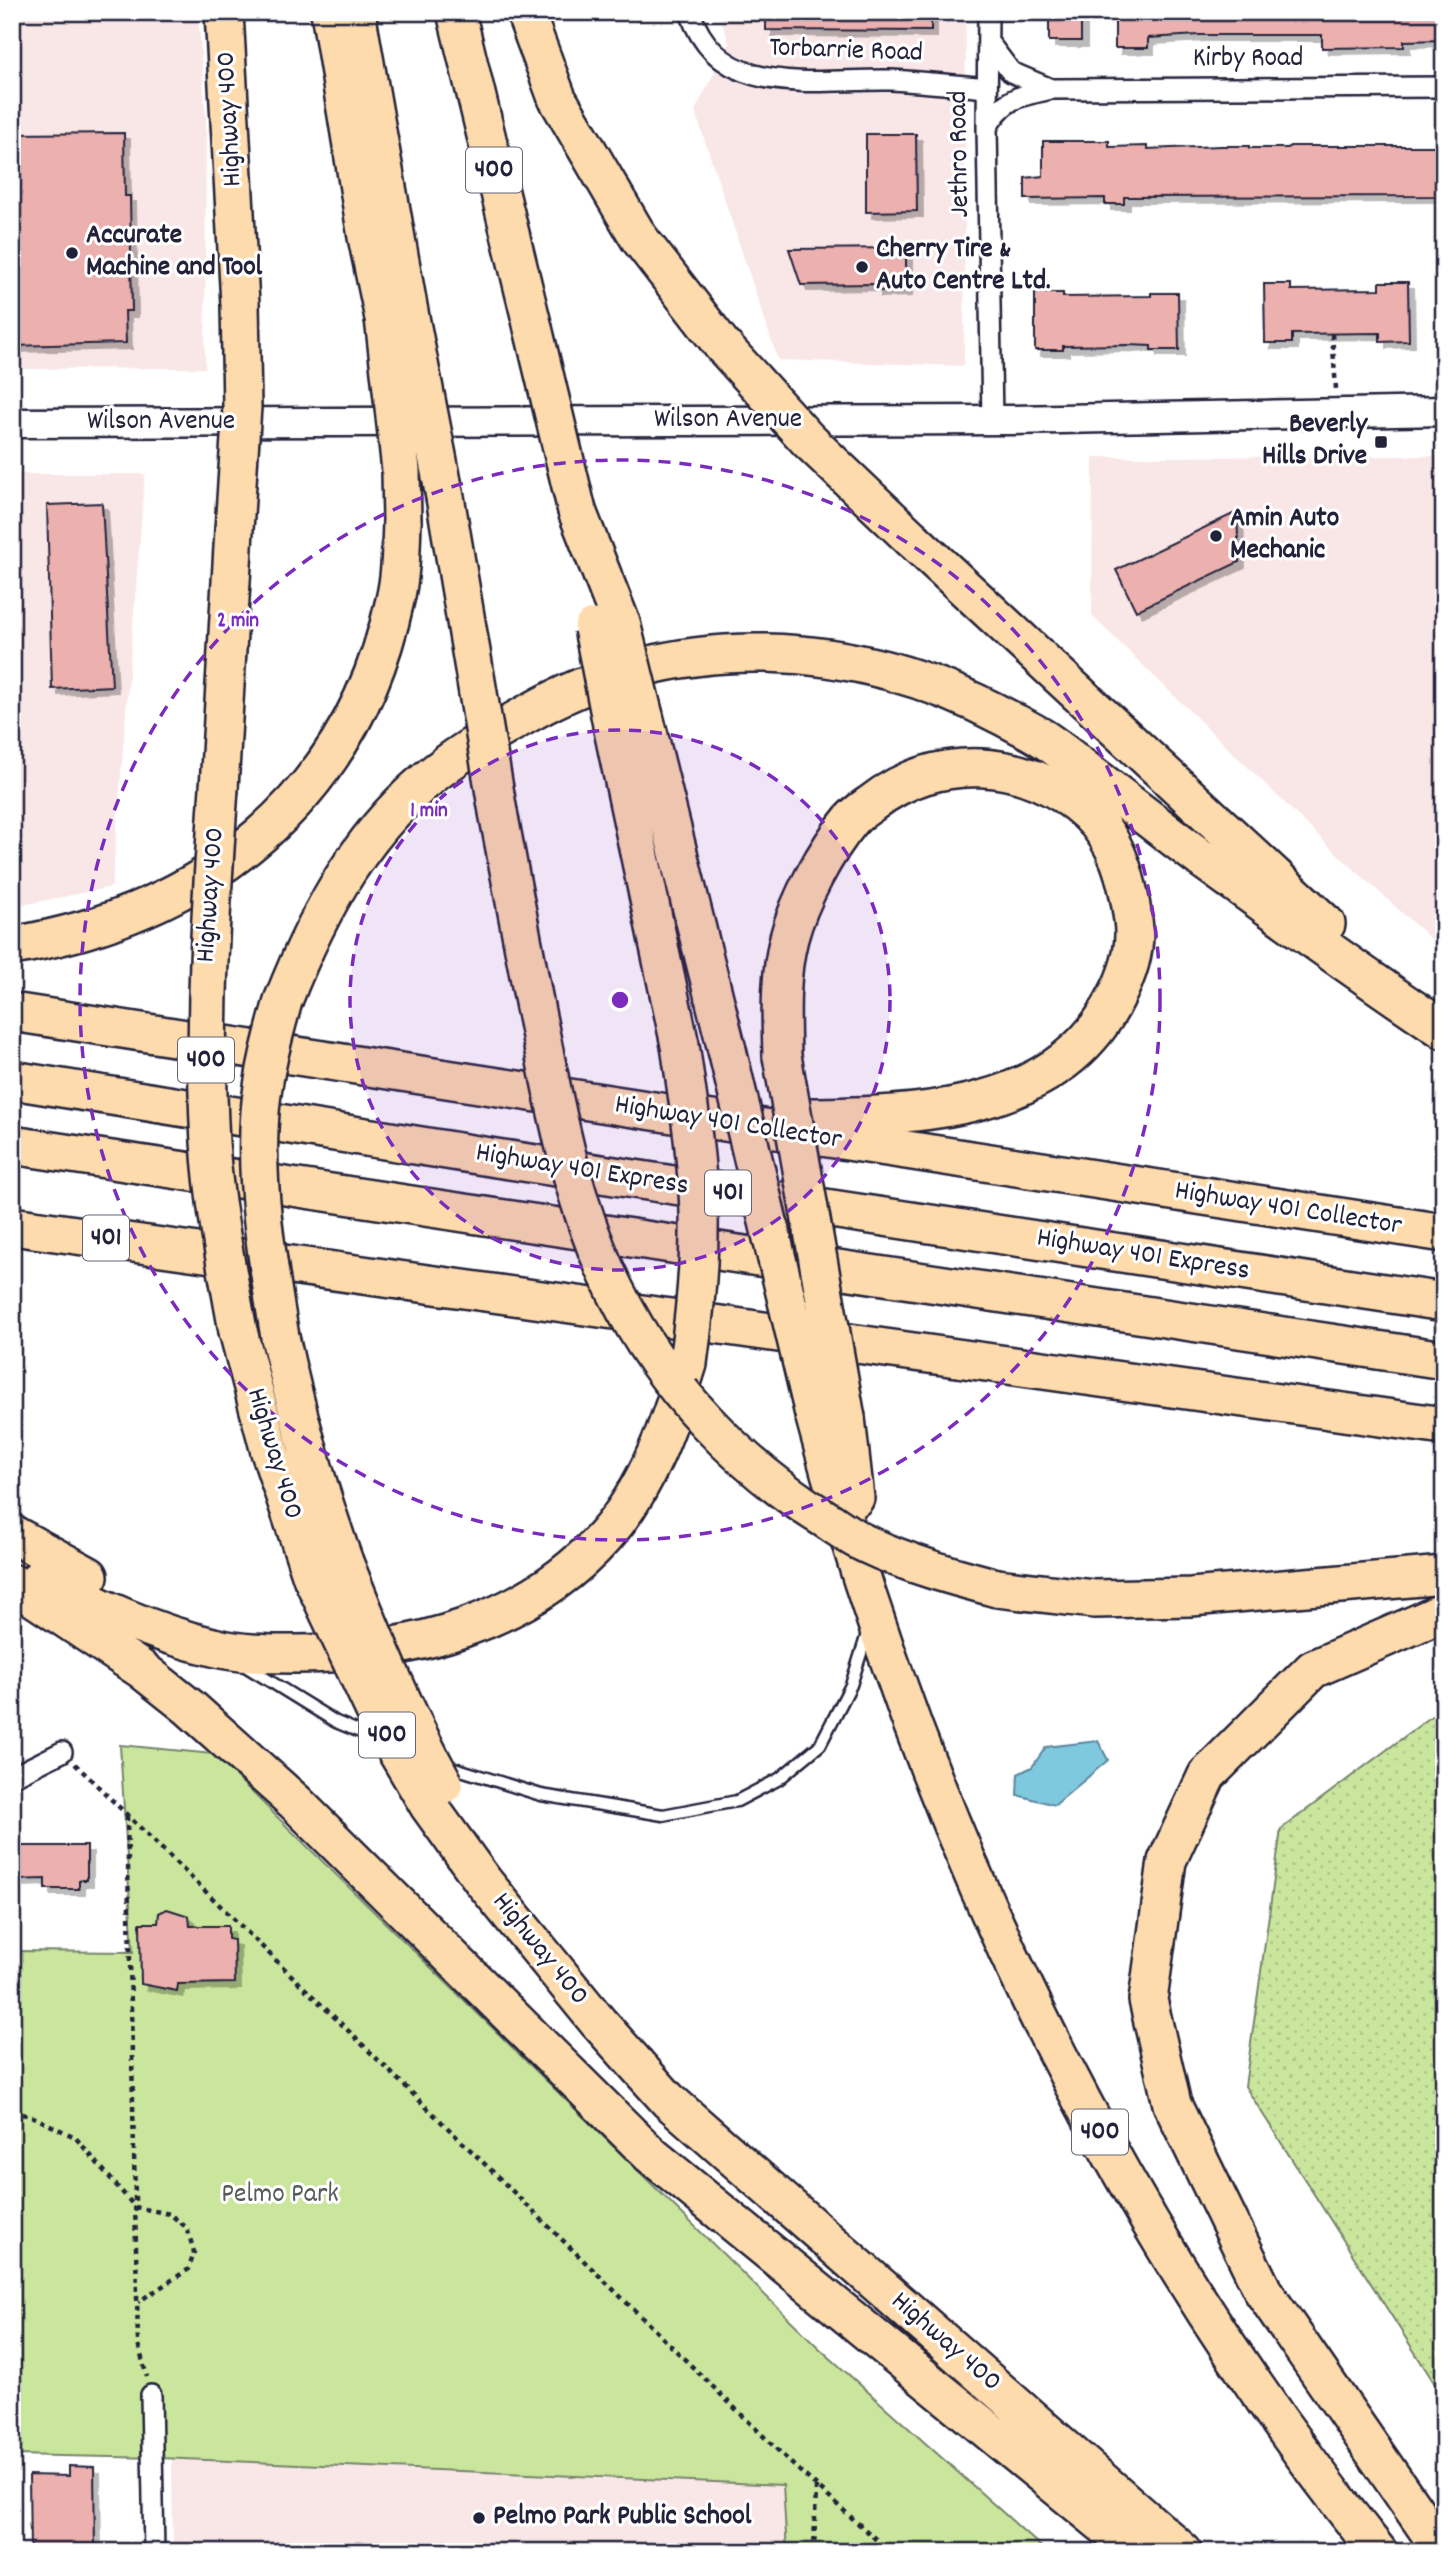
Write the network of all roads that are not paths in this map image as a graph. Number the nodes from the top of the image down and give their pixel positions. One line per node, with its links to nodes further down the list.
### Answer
1 (224, 12): 32 (highway, Highway 400 / 400, bridge)
2 (330, 12): 13 (highway)
3 (356, 12): 13 (highway)
4 (456, 12): 17 (highway, 400, bridge)
5 (525, 12): 20 (highway, bridge)
6 (690, 12): 10 (street, Torbarrie Road)
7 (988, 12): 8 (street, Jethro Road)
8 (989, 43): 10 (street, Jethro Road); 11 (street, Kirby Road)
9 (1444, 87): 11 (street, Kirby Road)
10 (987, 88): 12 (street, Jethro Road)
11 (1052, 89): 12 (street, Kirby Road)
12 (987, 127): 15 (street, Jethro Road)
13 (396, 315): 18 (highway, bridge); 33 (highway, bridge)
14 (1444, 411): 15 (main road, Wilson Avenue)
15 (992, 420): 16 (main road, Wilson Avenue)
16 (12, 424)
17 (628, 721): 28 (highway, bridge); 38 (highway, bridge)
18 (12, 946)
19 (12, 1012): 22 (highway, Highway 401 Collector)
20 (1435, 1024): 32 (highway, bridge)
21 (12, 1080): 26 (highway, Highway 401 Express / 401)
22 (654, 1113): 25 (highway, Highway 401 Collector); 28 (highway, bridge)
23 (12, 1145): 27 (highway, Highway 401 Express / 401)
24 (12, 1226): 29 (highway, 401)
25 (1444, 1233)
26 (1444, 1302)
27 (1444, 1360)
28 (830, 1416): 35 (highway)
29 (1444, 1426)
30 (12, 1534): 38 (highway)
31 (12, 1562): 37 (highway)
32 (328, 1570): 44 (highway, Highway 400, bridge)
33 (1444, 1575)
34 (12, 1583): 43 (highway)
35 (869, 1596): 37 (lane); 45 (highway, 400)
36 (1444, 1612): 46 (highway)
37 (214, 1648): 38 (highway)
38 (326, 1654)
39 (62, 1752): 40 (street)
40 (12, 1777)
41 (151, 2395): 42 (street)
42 (154, 2552)
43 (1137, 2552)
44 (1183, 2552)
45 (1378, 2552)
46 (1443, 2552)

